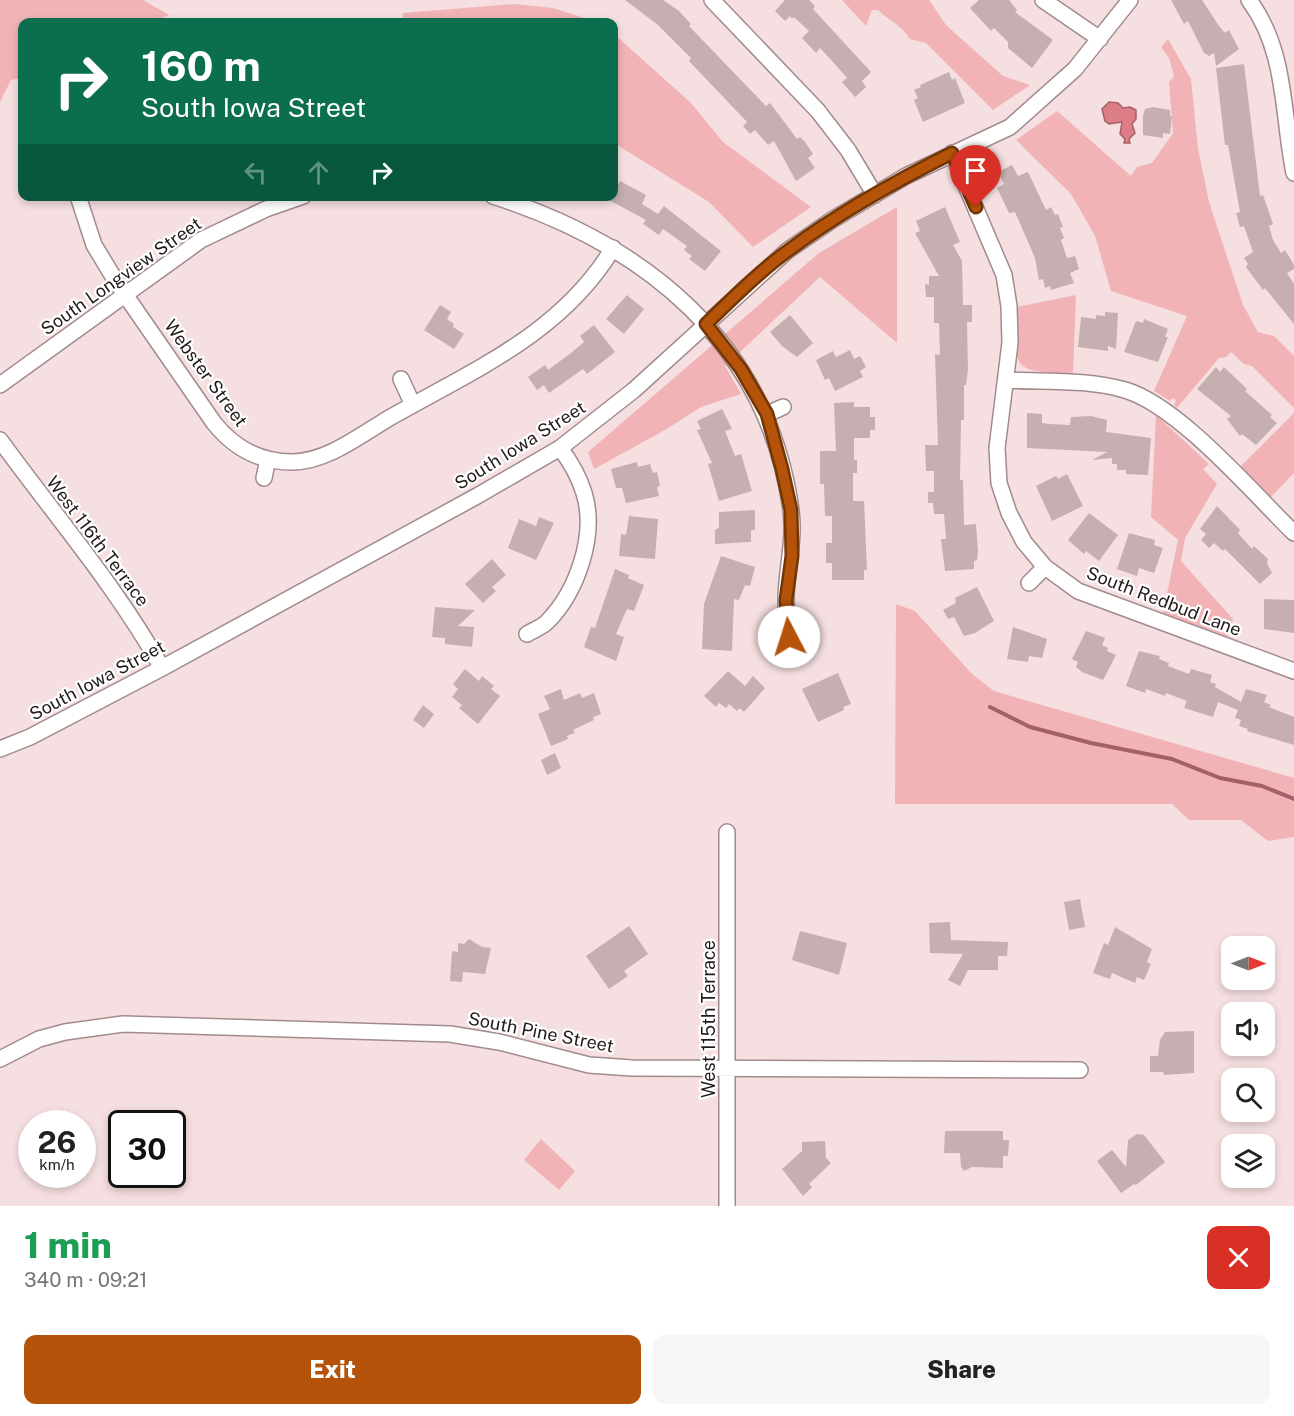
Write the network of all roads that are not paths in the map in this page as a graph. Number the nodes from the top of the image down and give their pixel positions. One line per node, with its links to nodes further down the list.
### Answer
1 (712, 0): 8 (street)
2 (1043, 0): 5 (street)
3 (1130, 0): 5 (street, South Iowa Street)
4 (1249, 0): 7 (street)
5 (1100, 39): 6 (street, South Iowa Street)
6 (952, 153): 8 (street, South Iowa Street); 16 (street, South Redbud Lane)
7 (1294, 173)
8 (874, 195): 14 (street, South Iowa Street)
9 (80, 201): 13 (street, Webster Street)
10 (289, 201): 13 (street, South Longview Street)
11 (507, 201): 12 (street)
12 (613, 248): 14 (street); 18 (street, Webster Street)
13 (126, 294): 17 (street, South Longview Street); 23 (street, Webster Street)
14 (706, 324): 20 (street); 22 (street, South Iowa Street)
15 (401, 379): 18 (street)
16 (1007, 380): 25 (street); 26 (street, South Redbud Lane)
17 (0, 385)
18 (412, 405): 23 (street, Webster Street)
19 (783, 406): 20 (street)
20 (767, 414): 29 (street)
21 (0, 440): 30 (street, West 116th Terrace)
22 (560, 448): 28 (street); 30 (street, South Iowa Street)
23 (268, 459): 24 (street)
24 (264, 478)
25 (1294, 534)
26 (1045, 567): 27 (street); 31 (street, South Redbud Lane)
27 (1029, 583)
28 (527, 634)
29 (789, 637)
30 (162, 668): 32 (street, South Iowa Street)
31 (1294, 670)
32 (0, 749)
33 (728, 832): 35 (street, West 115th Terrace)
34 (0, 1059): 35 (street, South Pine Street)
35 (728, 1070): 36 (street, South Pine Street); 37 (street, West 115th Terrace)
36 (1080, 1070)
37 (727, 1206)

